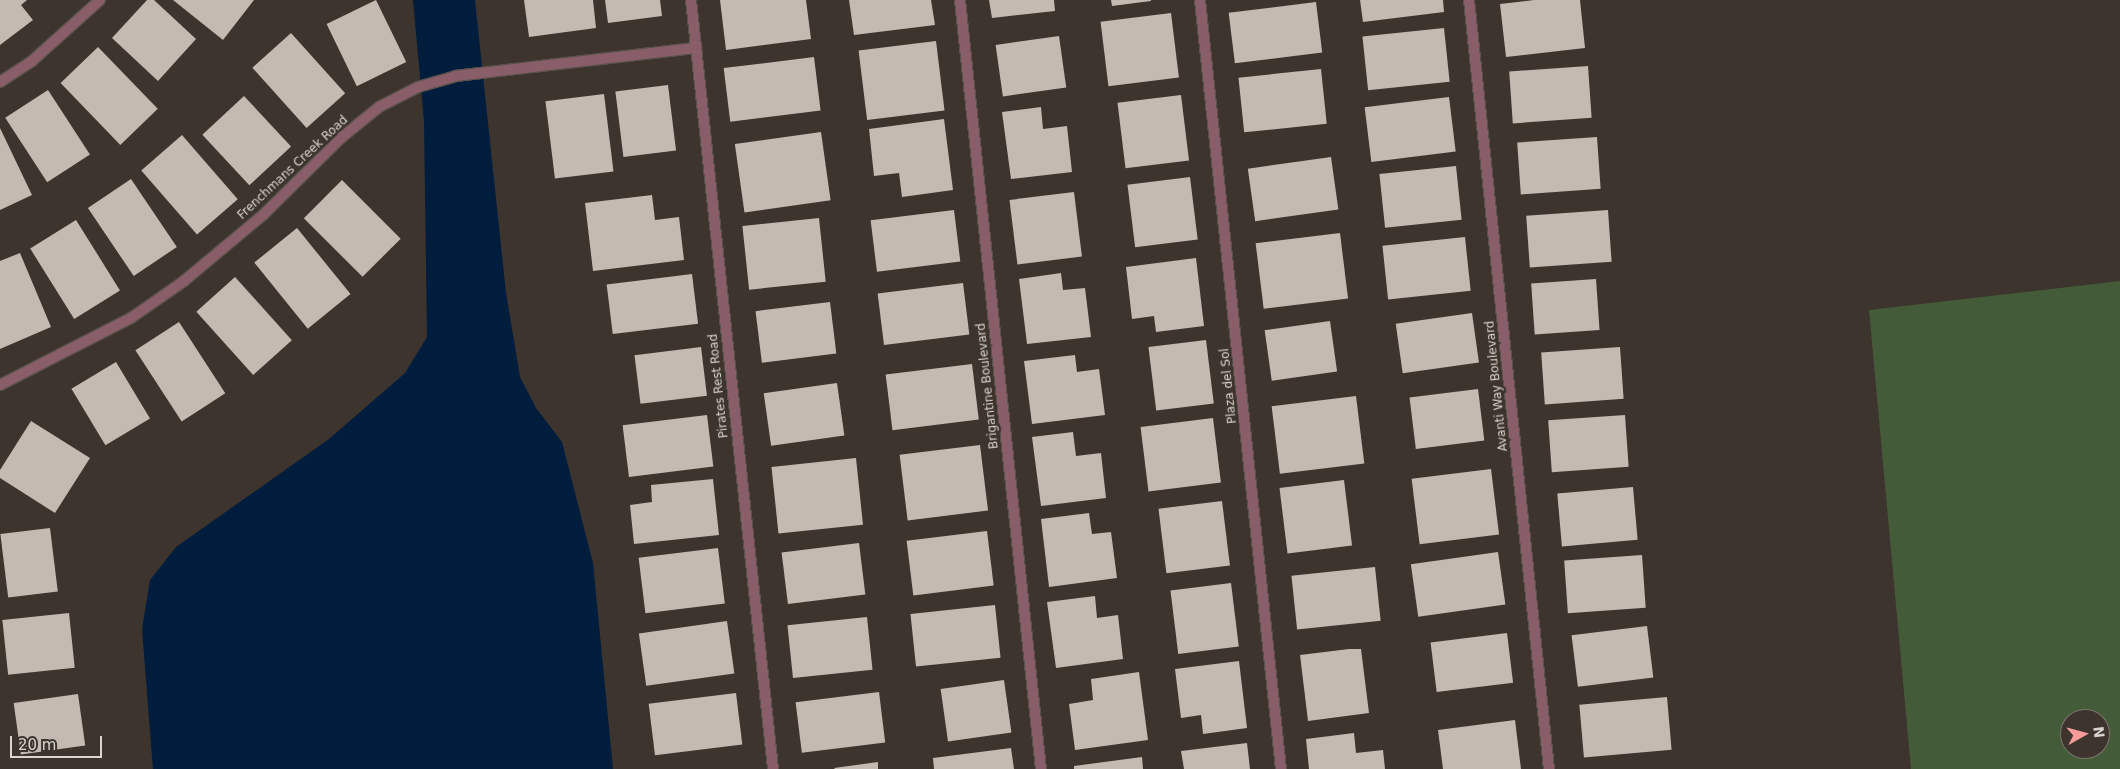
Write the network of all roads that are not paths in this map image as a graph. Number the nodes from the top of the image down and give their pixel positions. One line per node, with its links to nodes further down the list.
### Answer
1 (100, 0): 7 (street)
2 (691, 0): 6 (street, Pirates Rest Road)
3 (960, 0): 10 (street, Brigantine Boulevard)
4 (1200, 0): 11 (street, Plaza del Sol)
5 (1469, 0): 12 (street, Avanti Way Boulevard)
6 (696, 48): 8 (street, Frenchmans Creek Road); 9 (street, Pirates Rest Road)
7 (0, 82)
8 (0, 385)
9 (773, 769)
10 (1041, 769)
11 (1281, 769)
12 (1549, 769)

